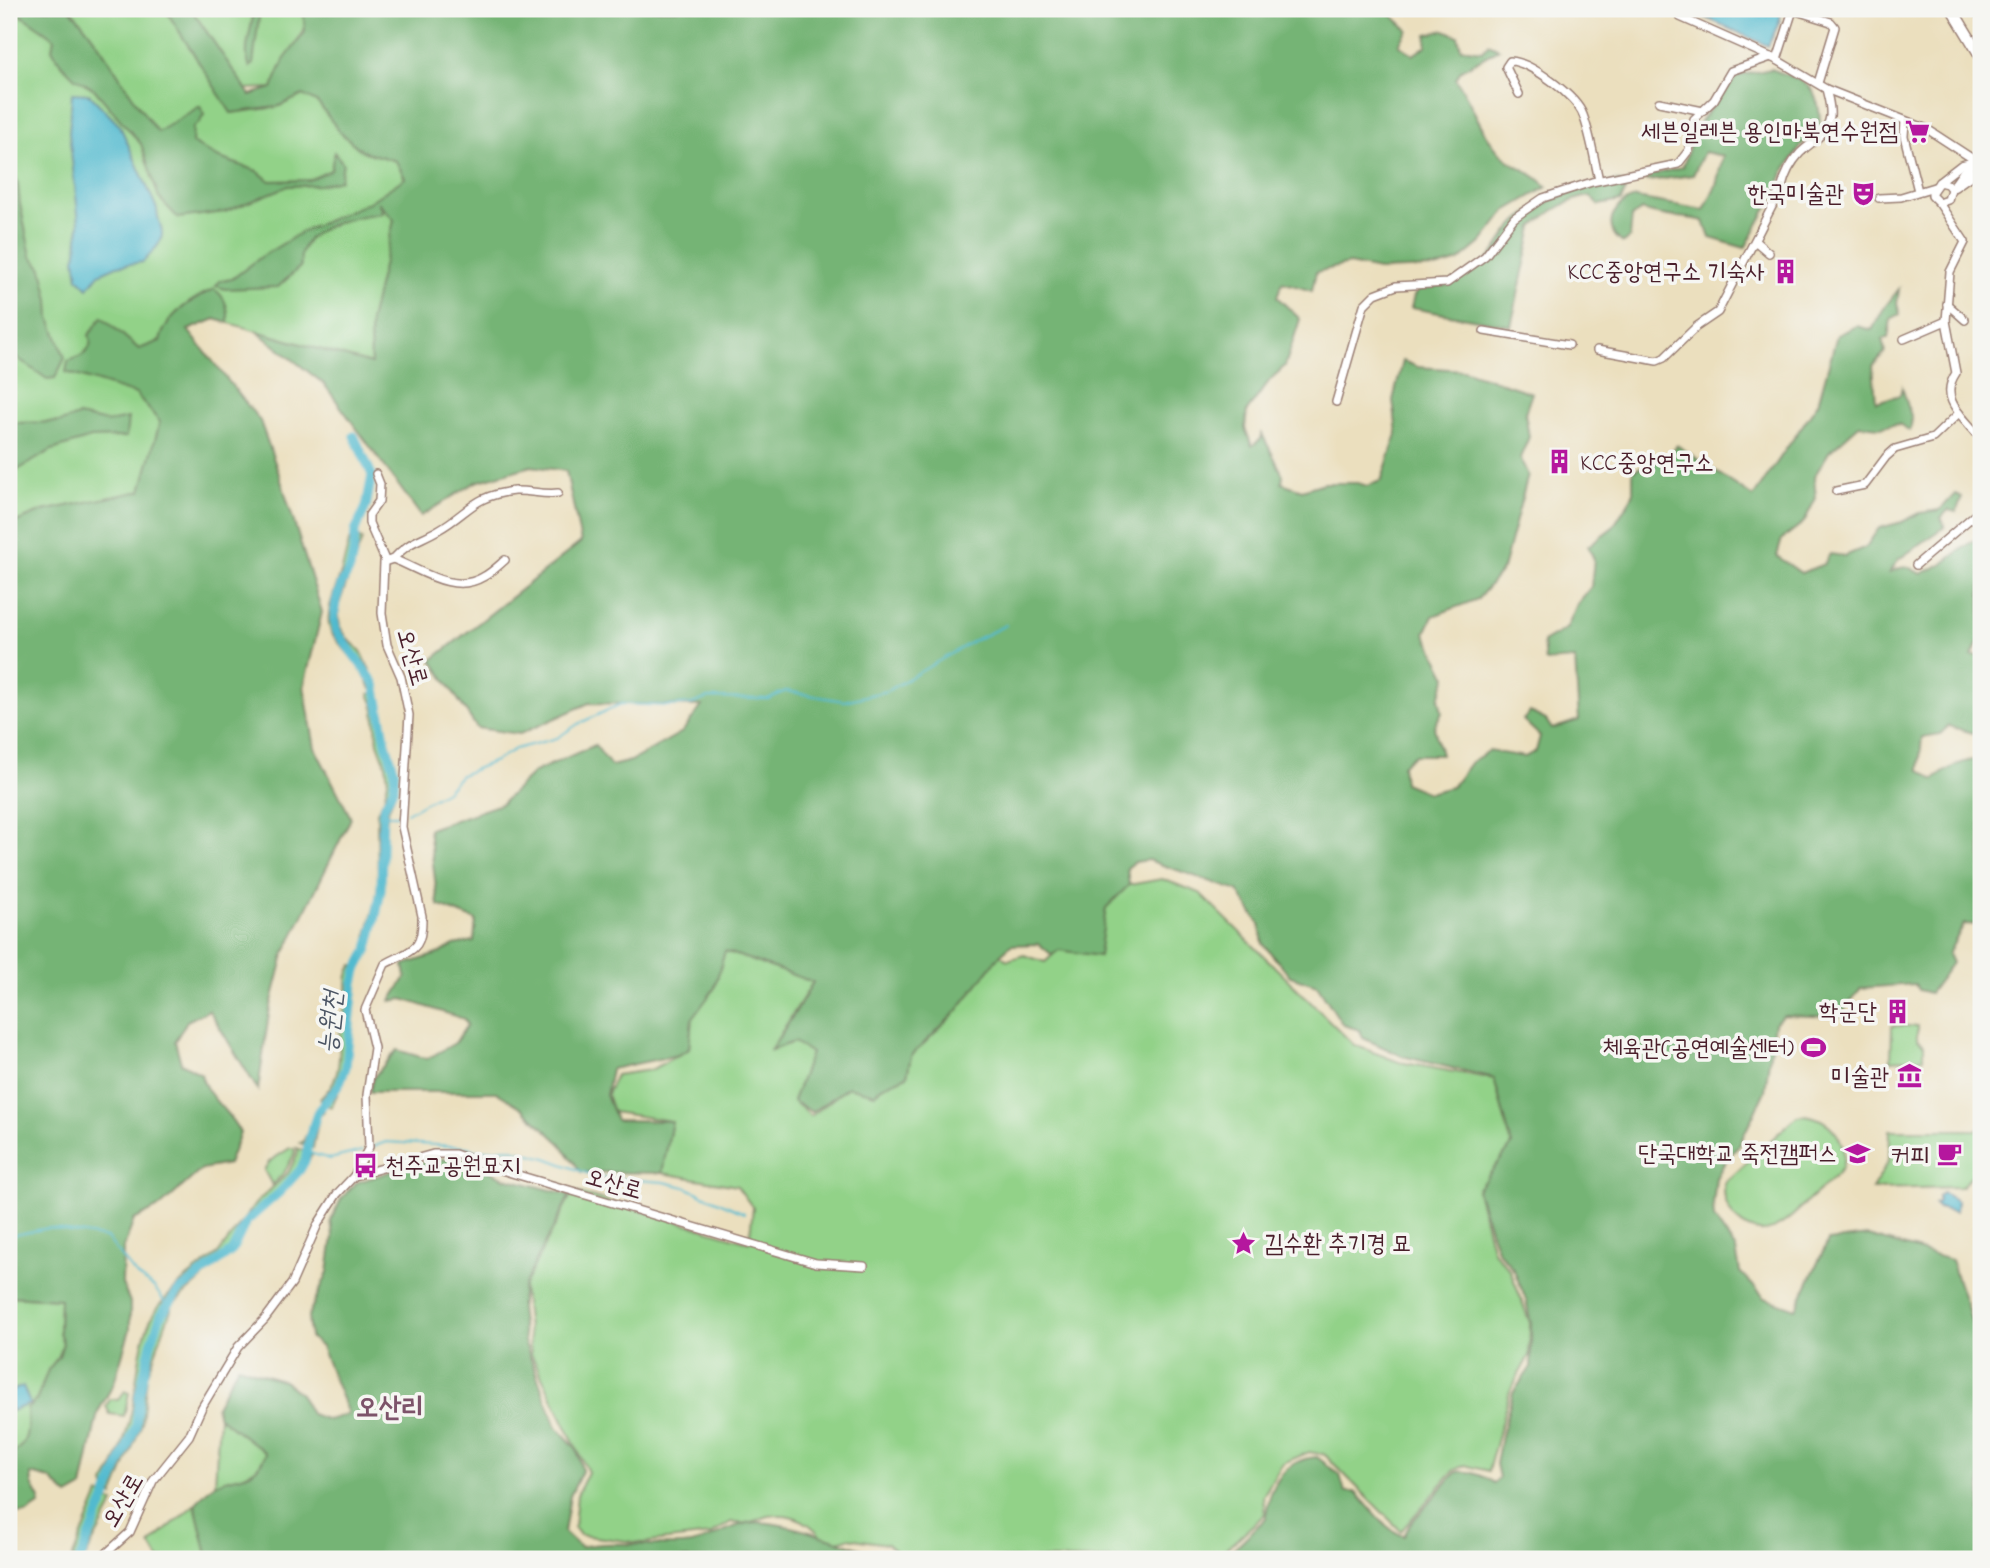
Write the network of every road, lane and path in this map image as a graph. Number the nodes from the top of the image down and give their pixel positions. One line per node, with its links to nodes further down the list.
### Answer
1 (1504, 9): 2 (street)
2 (1529, 9)
3 (1678, 9): 7 (street)
4 (1952, 9): 5 (main road); 6 (main road)
5 (1981, 46)
6 (1981, 57)
7 (1774, 59): 8 (street); 8 (street); 12 (street)
8 (1818, 83): 9 (street)
9 (1826, 89): 13 (street); 21 (street)
10 (1519, 94): 15 (street)
11 (1659, 102): 12 (street)
12 (1703, 111): 15 (street)
13 (1905, 121): 14 (street); 18 (street)
14 (1979, 164): 16 (street); 17 (main road)
15 (1599, 180): 30 (street)
16 (1937, 185): 17 (street); 18 (street); 20 (street)
17 (1953, 187): 20 (street)
18 (1919, 191): 19 (street)
19 (1879, 198)
20 (1939, 202): 23 (street)
21 (1755, 241): 22 (street); 29 (street)
22 (1769, 253)
23 (1947, 304): 24 (street); 25 (street)
24 (1965, 320)
25 (1945, 321): 27 (street); 31 (street)
26 (1484, 331): 28 (street)
27 (1904, 339)
28 (1569, 345)
29 (1597, 351)
30 (1336, 402)
31 (1959, 413): 32 (street); 34 (street)
32 (1981, 439)
33 (376, 474): 37 (street, 오산로)
34 (1836, 491)
35 (558, 493): 37 (street)
36 (1981, 506): 39 (street)
37 (389, 559): 38 (street); 40 (street, 오산로)
38 (505, 561)
39 (1916, 565)
40 (354, 1176): 41 (street, 오산로); 42 (street, 오산로)
41 (864, 1266)
42 (100, 1559)

